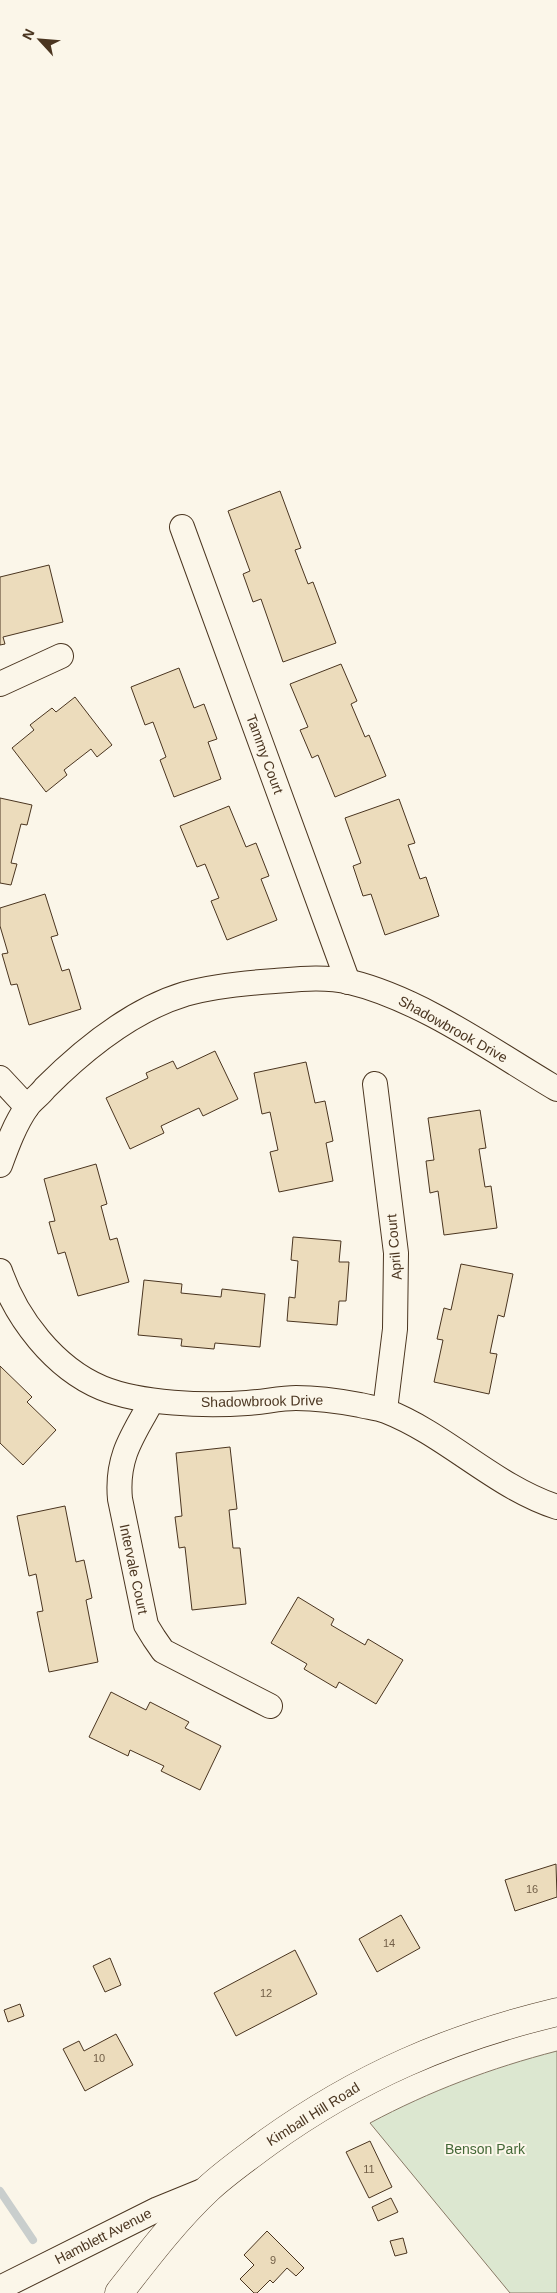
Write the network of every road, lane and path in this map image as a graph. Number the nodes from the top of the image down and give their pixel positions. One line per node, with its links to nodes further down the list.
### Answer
1 (182, 527): 4 (street, Tammy Court)
2 (61, 656): 3 (street)
3 (0, 684)
4 (348, 982): 7 (street, Shadowbrook Drive); 8 (street, Shadowbrook Drive)
5 (0, 1078): 8 (street)
6 (375, 1084): 12 (street, April Court)
7 (557, 1089)
8 (27, 1107): 9 (street, Shadowbrook Drive)
9 (0, 1165)
10 (0, 1271): 11 (street, Shadowbrook Drive)
11 (152, 1401): 12 (street, Shadowbrook Drive); 14 (street, Intervale Court)
12 (385, 1410): 13 (street, Shadowbrook Drive)
13 (557, 1508)
14 (270, 1706)
15 (557, 2012): 16 (street, Kimball Hill Road)
16 (208, 2189): 17 (street, Hamblett Avenue); 18 (street, Kimball Hill Road)
17 (0, 2288)
18 (119, 2293)

